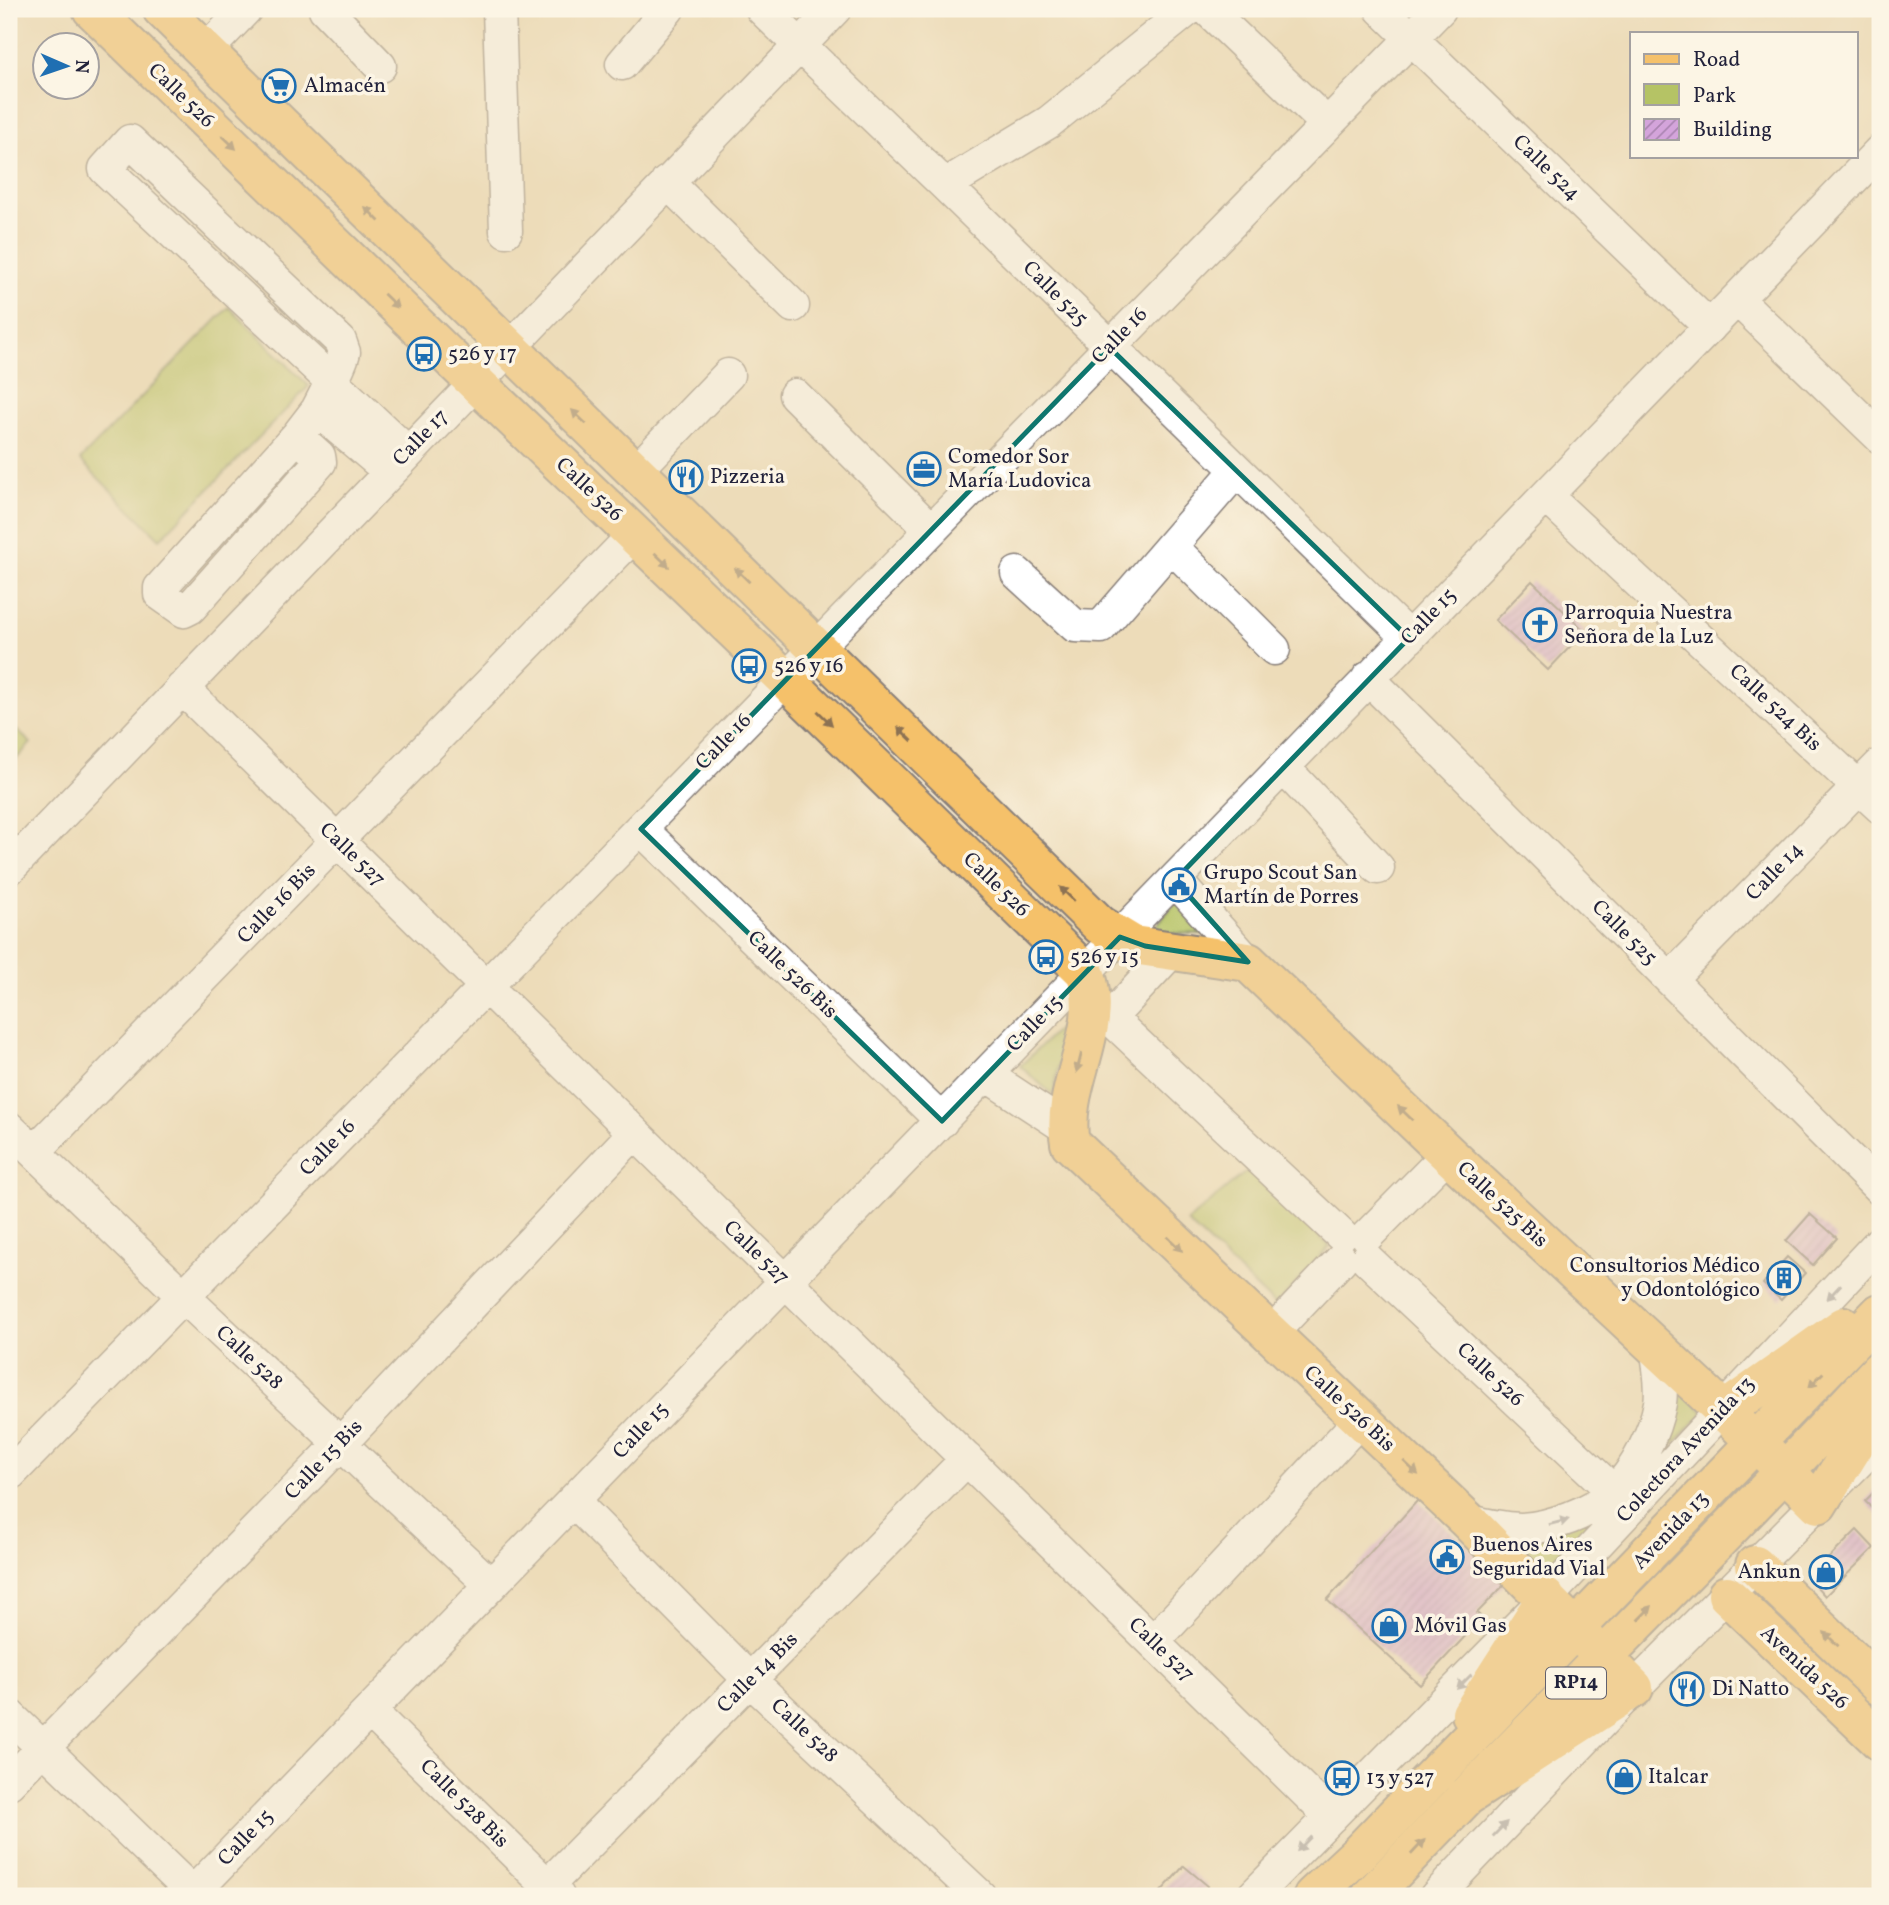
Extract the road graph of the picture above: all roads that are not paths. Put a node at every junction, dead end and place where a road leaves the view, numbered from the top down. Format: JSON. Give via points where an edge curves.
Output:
{"nodes":[{"id":1,"x":92,"y":9,"type":"edge"},
{"id":2,"x":162,"y":9,"type":"edge"},
{"id":3,"x":246,"y":9,"type":"edge"},
{"id":4,"x":325,"y":9,"type":"edge"},
{"id":5,"x":499,"y":9,"type":"edge"},
{"id":6,"x":668,"y":9,"type":"edge"},
{"id":7,"x":762,"y":9,"type":"edge"},
{"id":8,"x":835,"y":9,"type":"edge"},
{"id":9,"x":1189,"y":9,"type":"edge"},
{"id":10,"x":1207,"y":9,"type":"edge"},
{"id":11,"x":1381,"y":9,"type":"edge"},
{"id":12,"x":1440,"y":9,"type":"edge"},
{"id":13,"x":1411,"y":38,"type":"junction"},
{"id":14,"x":799,"y":46,"type":"junction"},
{"id":15,"x":206,"y":51,"type":"junction"},
{"id":16,"x":622,"y":64,"type":"dead end"},
{"id":17,"x":380,"y":66,"type":"dead end"},
{"id":18,"x":1327,"y":124,"type":"junction"},
{"id":19,"x":1880,"y":151,"type":"edge"},
{"id":20,"x":667,"y":182,"type":"junction"},
{"id":21,"x":945,"y":185,"type":"junction"},
{"id":22,"x":506,"y":231,"type":"dead end"},
{"id":23,"x":1737,"y":299,"type":"junction"},
{"id":24,"x":793,"y":306,"type":"dead end"},
{"id":25,"x":1710,"y":327,"type":"junction"},
{"id":26,"x":1109,"y":347,"type":"junction"},
{"id":27,"x":508,"y":348,"type":"junction"},
{"id":28,"x":728,"y":375,"type":"dead end"},
{"id":29,"x":331,"y":379,"type":"junction"},
{"id":30,"x":475,"y":382,"type":"junction"},
{"id":31,"x":795,"y":395,"type":"dead end"},
{"id":32,"x":317,"y":410,"type":"junction"},
{"id":33,"x":297,"y":436,"type":"junction"},
{"id":34,"x":1880,"y":437,"type":"edge"},
{"id":35,"x":398,"y":462,"type":"junction"},
{"id":36,"x":1236,"y":471,"type":"junction"},
{"id":37,"x":635,"y":472,"type":"junction"},
{"id":38,"x":1546,"y":496,"type":"junction"},
{"id":39,"x":931,"y":530,"type":"junction"},
{"id":40,"x":635,"y":534,"type":"junction"},
{"id":41,"x":1171,"y":546,"type":"junction"},
{"id":42,"x":1017,"y":573,"type":"dead end"},
{"id":43,"x":1409,"y":638,"type":"junction"},
{"id":44,"x":817,"y":648,"type":"junction"},
{"id":45,"x":1274,"y":649,"type":"dead end"},
{"id":46,"x":1368,"y":678,"type":"junction"},
{"id":47,"x":785,"y":679,"type":"junction"},
{"id":48,"x":182,"y":688,"type":"junction"},
{"id":49,"x":1283,"y":767,"type":"junction"},
{"id":50,"x":1873,"y":786,"type":"edge"},
{"id":51,"x":641,"y":829,"type":"junction"},
{"id":52,"x":338,"y":842,"type":"junction"},
{"id":53,"x":1377,"y":868,"type":"dead end"},
{"id":54,"x":9,"y":869,"type":"edge"},
{"id":55,"x":1175,"y":880,"type":"junction"},
{"id":56,"x":1120,"y":937,"type":"junction"},
{"id":57,"x":1172,"y":951,"type":"junction"},
{"id":58,"x":1248,"y":962,"type":"junction"},
{"id":59,"x":1085,"y":972,"type":"junction"},
{"id":60,"x":1670,"y":979,"type":"junction"},
{"id":61,"x":485,"y":987,"type":"junction"},
{"id":62,"x":1100,"y":1018,"type":"junction"},
{"id":63,"x":985,"y":1075,"type":"junction"},
{"id":64,"x":942,"y":1121,"type":"junction"},
{"id":65,"x":9,"y":1128,"type":"edge"},
{"id":66,"x":1068,"y":1129,"type":"junction"},
{"id":67,"x":634,"y":1133,"type":"junction"},
{"id":68,"x":34,"y":1152,"type":"junction"},
{"id":69,"x":1448,"y":1154,"type":"junction"},
{"id":70,"x":1880,"y":1189,"type":"edge"},
{"id":71,"x":1880,"y":1242,"type":"edge"},
{"id":72,"x":1354,"y":1247,"type":"junction"},
{"id":73,"x":786,"y":1282,"type":"junction"},
{"id":74,"x":183,"y":1296,"type":"junction"},
{"id":75,"x":1880,"y":1300,"type":"edge"},
{"id":76,"x":1880,"y":1313,"type":"edge"},
{"id":77,"x":1270,"y":1335,"type":"junction"},
{"id":78,"x":1657,"y":1349,"type":"junction"},
{"id":79,"x":1880,"y":1370,"type":"edge"},
{"id":80,"x":1880,"y":1404,"type":"edge"},
{"id":81,"x":1724,"y":1410,"type":"junction"},
{"id":82,"x":1360,"y":1420,"type":"junction"},
{"id":83,"x":1880,"y":1440,"type":"edge"},
{"id":84,"x":1756,"y":1443,"type":"junction"},
{"id":85,"x":340,"y":1444,"type":"junction"},
{"id":86,"x":967,"y":1460,"type":"junction"},
{"id":87,"x":1785,"y":1473,"type":"junction"},
{"id":88,"x":9,"y":1475,"type":"edge"},
{"id":89,"x":1614,"y":1492,"type":"junction"},
{"id":90,"x":573,"y":1501,"type":"junction"},
{"id":91,"x":1818,"y":1504,"type":"junction"},
{"id":92,"x":1468,"y":1521,"type":"junction"},
{"id":93,"x":1755,"y":1566,"type":"junction"},
{"id":94,"x":491,"y":1585,"type":"junction"},
{"id":95,"x":1727,"y":1595,"type":"junction"},
{"id":96,"x":1546,"y":1598,"type":"junction"},
{"id":97,"x":1153,"y":1642,"type":"junction"},
{"id":98,"x":1589,"y":1643,"type":"junction"},
{"id":99,"x":751,"y":1681,"type":"junction"},
{"id":100,"x":1880,"y":1686,"type":"edge"},
{"id":101,"x":1634,"y":1688,"type":"junction"},
{"id":102,"x":370,"y":1711,"type":"junction"},
{"id":103,"x":9,"y":1715,"type":"edge"},
{"id":104,"x":1880,"y":1741,"type":"edge"},
{"id":105,"x":42,"y":1748,"type":"junction"},
{"id":106,"x":9,"y":1783,"type":"edge"},
{"id":107,"x":1425,"y":1785,"type":"junction"},
{"id":108,"x":1464,"y":1798,"type":"junction"},
{"id":109,"x":1331,"y":1817,"type":"junction"},
{"id":110,"x":553,"y":1891,"type":"edge"},
{"id":111,"x":191,"y":1895,"type":"edge"},
{"id":112,"x":980,"y":1896,"type":"edge"},
{"id":113,"x":1253,"y":1896,"type":"edge"},
{"id":114,"x":1313,"y":1896,"type":"edge"},
{"id":115,"x":1371,"y":1896,"type":"edge"},
{"id":116,"x":1436,"y":1896,"type":"edge"}],
"edges":[{"from":1,"to":30,"type":"main road","name":"Calle 526","one_way":true},
{"from":2,"to":15,"type":"main road","name":"Calle 526"},
{"from":3,"to":15,"type":"street"},
{"from":4,"to":17,"type":"street"},
{"from":5,"to":22,"type":"street"},
{"from":6,"to":16,"type":"street"},
{"from":7,"to":14,"type":"street","name":"Calle 525"},
{"from":8,"to":14,"type":"street","name":"Calle 17"},
{"from":9,"to":21,"type":"street","via":[[1049,122]]},
{"from":10,"to":18,"type":"street"},
{"from":11,"to":13,"type":"street","name":"Calle 524"},
{"from":12,"to":13,"type":"street","name":"Calle 16"},
{"from":13,"to":18,"type":"street","name":"Calle 16"},
{"from":13,"to":25,"type":"street","name":"Calle 524"},
{"from":14,"to":20,"type":"street","name":"Calle 17"},
{"from":14,"to":21,"type":"street","name":"Calle 525"},
{"from":27,"to":15,"type":"main road","name":"Calle 526","one_way":true},
{"from":18,"to":26,"type":"street","name":"Calle 16"},
{"from":19,"to":23,"type":"street","name":"Calle 15"},
{"from":20,"to":24,"type":"street"},
{"from":20,"to":27,"type":"street","name":"Calle 17"},
{"from":21,"to":26,"type":"street","name":"Calle 525"},
{"from":23,"to":25,"type":"street","name":"Calle 15"},
{"from":23,"to":34,"type":"street"},
{"from":25,"to":38,"type":"street","name":"Calle 15"},
{"from":26,"to":36,"type":"street","name":"Calle 525"},
{"from":26,"to":39,"type":"street","name":"Calle 16"},
{"from":27,"to":30,"type":"street","name":"Calle 17"},
{"from":37,"to":27,"type":"main road","name":"Calle 526","one_way":true},
{"from":28,"to":37,"type":"street"},
{"from":29,"to":29,"type":"street","via":[[104,169],[130,141],[340,341],[344,351]]},
{"from":29,"to":32,"type":"street"},
{"from":29,"to":35,"type":"street"},
{"from":30,"to":35,"type":"street","name":"Calle 17"},
{"from":30,"to":40,"type":"main road","name":"Calle 526"},
{"from":31,"to":39,"type":"street"},
{"from":32,"to":33,"type":"street"},
{"from":32,"to":35,"type":"street"},
{"from":33,"to":33,"type":"street","via":[[160,588],[159,594],[184,611],[190,608],[320,461]]},
{"from":35,"to":48,"type":"street","name":"Calle 17"},
{"from":36,"to":41,"type":"street"},
{"from":36,"to":43,"type":"street","name":"Calle 525"},
{"from":44,"to":37,"type":"main road","name":"Calle 526","one_way":true},
{"from":38,"to":43,"type":"street","name":"Calle 15"},
{"from":38,"to":50,"type":"street","name":"Calle 524 Bis"},
{"from":39,"to":44,"type":"street","name":"Calle 16"},
{"from":40,"to":47,"type":"main road","name":"Calle 526","one_way":true},
{"from":40,"to":52,"type":"street","name":"Calle 16 Bis"},
{"from":41,"to":42,"type":"street","via":[[1101,627],[1075,626]]},
{"from":41,"to":45,"type":"street"},
{"from":43,"to":46,"type":"street","name":"Calle 15"},
{"from":44,"to":47,"type":"street","name":"Calle 16"},
{"from":56,"to":44,"type":"main road","name":"Calle 526","one_way":true,"via":[[1100,925]]},
{"from":46,"to":49,"type":"street","name":"Calle 15"},
{"from":46,"to":60,"type":"street","name":"Calle 525"},
{"from":47,"to":51,"type":"street","name":"Calle 16"},
{"from":47,"to":59,"type":"main road","name":"Calle 526","one_way":true},
{"from":48,"to":52,"type":"street","name":"Calle 527"},
{"from":48,"to":54,"type":"street","name":"Calle 17"},
{"from":49,"to":53,"type":"street"},
{"from":49,"to":55,"type":"street","name":"Calle 15"},
{"from":50,"to":60,"type":"street","name":"Calle 14"},
{"from":51,"to":61,"type":"street","name":"Calle 16"},
{"from":51,"to":64,"type":"street","name":"Calle 526 Bis"},
{"from":52,"to":61,"type":"street","name":"Calle 527"},
{"from":52,"to":68,"type":"street","name":"Calle 16 Bis"},
{"from":55,"to":56,"type":"street","name":"Calle 15"},
{"from":55,"to":58,"type":"street","name":"Calle 525 Bis"},
{"from":56,"to":57,"type":"main road","via":[[1133,945]]},
{"from":56,"to":59,"type":"street","name":"Calle 15"},
{"from":57,"to":58,"type":"main road"},
{"from":57,"to":62,"type":"street"},
{"from":69,"to":58,"type":"main road","name":"Calle 525 Bis","one_way":true},
{"from":59,"to":62,"type":"main road"},
{"from":59,"to":63,"type":"street","name":"Calle 15"},
{"from":60,"to":70,"type":"street","name":"Calle 525"},
{"from":61,"to":67,"type":"street","name":"Calle 527"},
{"from":61,"to":74,"type":"street","name":"Calle 16"},
{"from":62,"to":66,"type":"main road","one_way":true,"via":[[1070,1100]]},
{"from":62,"to":72,"type":"street","name":"Calle 526"},
{"from":63,"to":64,"type":"street","name":"Calle 15"},
{"from":63,"to":66,"type":"street","name":"Calle 526 Bis"},
{"from":64,"to":73,"type":"street","name":"Calle 15"},
{"from":65,"to":68,"type":"street","name":"Calle 528"},
{"from":66,"to":77,"type":"main road","name":"Calle 526 Bis","one_way":true,"via":[[1077,1151]]},
{"from":67,"to":73,"type":"street","name":"Calle 527"},
{"from":67,"to":85,"type":"street","name":"Calle 15 Bis"},
{"from":68,"to":74,"type":"street","name":"Calle 528"},
{"from":69,"to":72,"type":"street"},
{"from":69,"to":78,"type":"main road","name":"Calle 525 Bis"},
{"from":71,"to":81,"type":"street","name":"Colectora Avenida 13","one_way":true},
{"from":72,"to":77,"type":"street"},
{"from":72,"to":89,"type":"street","name":"Calle 526"},
{"from":73,"to":86,"type":"street","name":"Calle 527"},
{"from":73,"to":90,"type":"street","name":"Calle 15"},
{"from":74,"to":85,"type":"street","name":"Calle 528"},
{"from":74,"to":88,"type":"street","name":"Calle 16"},
{"from":75,"to":81,"type":"main road"},
{"from":76,"to":84,"type":"main road","name":"Avenida 13","number":"RP14","one_way":true},
{"from":77,"to":82,"type":"main road","name":"Calle 526 Bis"},
{"from":78,"to":81,"type":"main road","name":"Calle 525 Bis"},
{"from":78,"to":89,"type":"street","via":[[1660,1401],[1653,1430],[1645,1451]]},
{"from":79,"to":87,"type":"main road","name":"Avenida 13","number":"RP14"},
{"from":80,"to":91,"type":"main road"},
{"from":81,"to":84,"type":"main road","name":"Calle 525 Bis"},
{"from":81,"to":96,"type":"street","name":"Colectora Avenida 13"},
{"from":82,"to":92,"type":"main road","name":"Calle 526 Bis","one_way":true},
{"from":82,"to":97,"type":"street"},
{"from":83,"to":91,"type":"street"},
{"from":84,"to":87,"type":"main road","name":"Calle 525 Bis"},
{"from":84,"to":98,"type":"main road","name":"Avenida 13","number":"RP14"},
{"from":85,"to":94,"type":"street","name":"Calle 528"},
{"from":85,"to":105,"type":"street","name":"Calle 15 Bis"},
{"from":86,"to":97,"type":"street","name":"Calle 527"},
{"from":86,"to":99,"type":"street","name":"Calle 14 Bis"},
{"from":87,"to":91,"type":"main road","name":"Calle 525 Bis"},
{"from":98,"to":87,"type":"main road","name":"Avenida 13","number":"RP14","one_way":true},
{"from":92,"to":89,"type":"street","one_way":true,"via":[[1519,1529],[1538,1527],[1570,1519]]},
{"from":90,"to":94,"type":"street","name":"Calle 15"},
{"from":90,"to":99,"type":"street","name":"Calle 528"},
{"from":91,"to":93,"type":"street"},
{"from":92,"to":96,"type":"main road","name":"Calle 526 Bis"},
{"from":93,"to":95,"type":"street"},
{"from":100,"to":93,"type":"main road","name":"Avenida 526","one_way":true},
{"from":94,"to":102,"type":"street","name":"Calle 15"},
{"from":95,"to":101,"type":"street"},
{"from":95,"to":104,"type":"main road","name":"Avenida 526"},
{"from":96,"to":98,"type":"main road","name":"Calle 526 Bis"},
{"from":96,"to":107,"type":"main road"},
{"from":96,"to":109,"type":"street","name":"Colectora Avenida 13","one_way":true},
{"from":97,"to":109,"type":"street","name":"Calle 527"},
{"from":98,"to":101,"type":"main road","name":"Calle 526 Bis"},
{"from":98,"to":107,"type":"main road","name":"Avenida 13","number":"RP14"},
{"from":98,"to":108,"type":"main road","name":"Avenida 13","number":"RP14"},
{"from":99,"to":110,"type":"street","name":"Calle 14 Bis"},
{"from":99,"to":112,"type":"street","name":"Calle 528"},
{"from":101,"to":108,"type":"main road"},
{"from":116,"to":101,"type":"street","one_way":true},
{"from":102,"to":110,"type":"street","name":"Calle 528 Bis"},
{"from":102,"to":111,"type":"street","name":"Calle 15"},
{"from":103,"to":105,"type":"street"},
{"from":105,"to":106,"type":"street","name":"Calle 15 Bis"},
{"from":105,"to":111,"type":"street"},
{"from":107,"to":114,"type":"main road","name":"Avenida 13","number":"RP14"},
{"from":115,"to":108,"type":"main road","name":"Avenida 13","number":"RP14","one_way":true},
{"from":109,"to":113,"type":"street","name":"Colectora Avenida 13","one_way":true}]}
